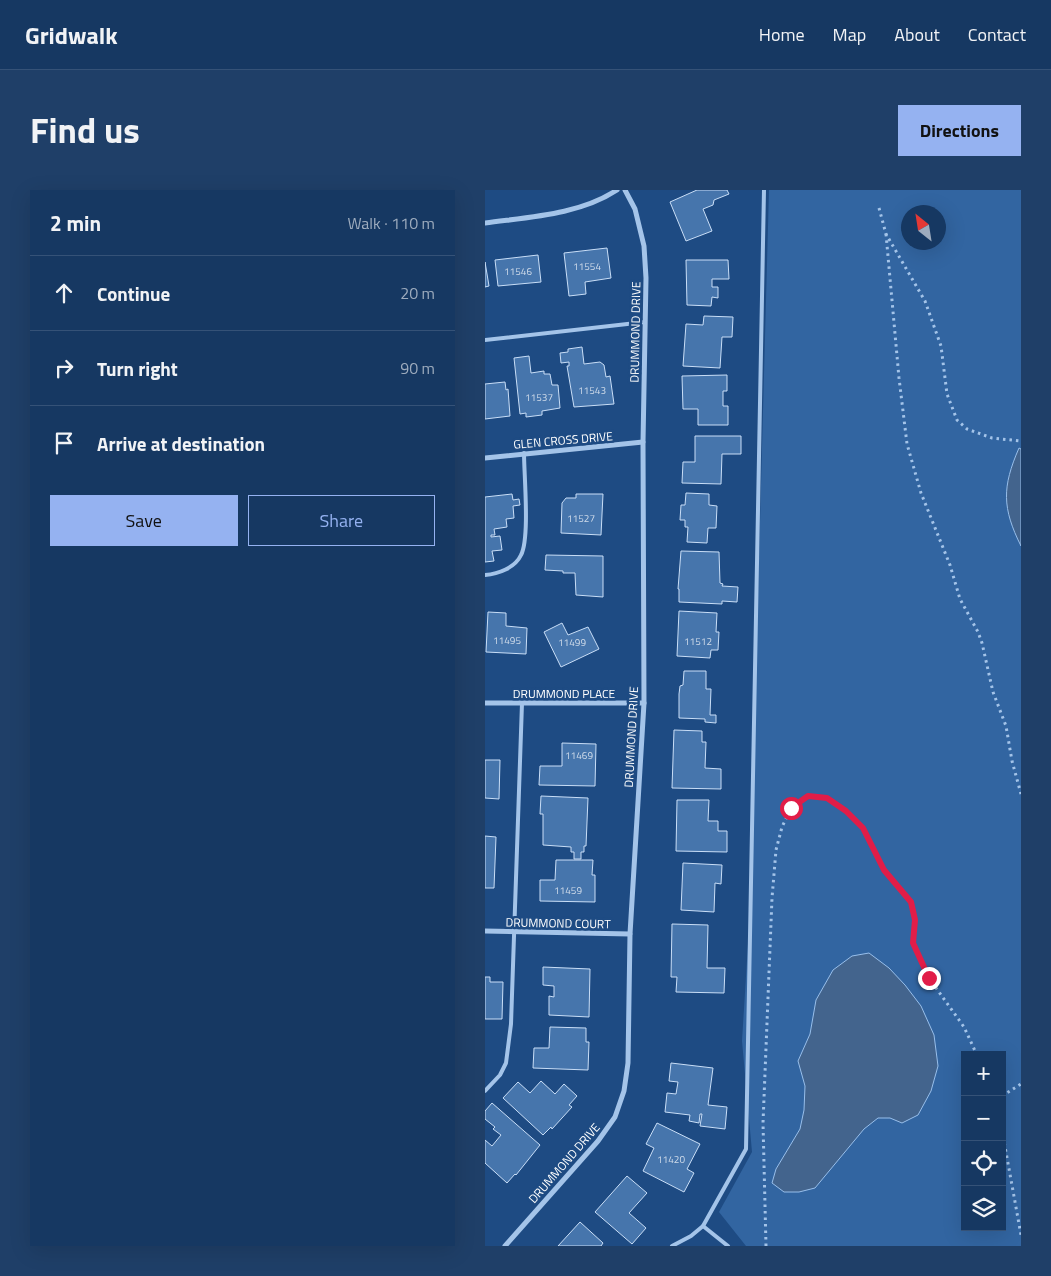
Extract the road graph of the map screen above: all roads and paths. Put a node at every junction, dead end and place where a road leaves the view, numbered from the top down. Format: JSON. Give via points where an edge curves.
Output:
{"nodes":[{"id":1,"x":617,"y":190,"type":"edge"},
{"id":2,"x":625,"y":190,"type":"edge"},
{"id":3,"x":764,"y":190,"type":"edge"},
{"id":4,"x":879,"y":208,"type":"dead end"},
{"id":5,"x":485,"y":223,"type":"edge"},
{"id":6,"x":887,"y":234,"type":"junction"},
{"id":7,"x":645,"y":322,"type":"junction"},
{"id":8,"x":485,"y":340,"type":"edge"},
{"id":9,"x":1021,"y":441,"type":"edge"},
{"id":10,"x":643,"y":442,"type":"junction"},
{"id":11,"x":524,"y":453,"type":"junction"},
{"id":12,"x":485,"y":458,"type":"edge"},
{"id":13,"x":485,"y":575,"type":"edge"},
{"id":14,"x":485,"y":703,"type":"edge"},
{"id":15,"x":522,"y":703,"type":"junction"},
{"id":16,"x":644,"y":703,"type":"junction"},
{"id":17,"x":1021,"y":794,"type":"edge"},
{"id":18,"x":485,"y":932,"type":"edge"},
{"id":19,"x":515,"y":932,"type":"junction"},
{"id":20,"x":630,"y":934,"type":"junction"},
{"id":21,"x":975,"y":1051,"type":"edge"},
{"id":22,"x":1021,"y":1084,"type":"edge"},
{"id":23,"x":485,"y":1091,"type":"edge"},
{"id":24,"x":1006,"y":1093,"type":"edge"},
{"id":25,"x":1004,"y":1141,"type":"edge"},
{"id":26,"x":703,"y":1226,"type":"junction"},
{"id":27,"x":1021,"y":1235,"type":"edge"},
{"id":28,"x":505,"y":1246,"type":"edge"},
{"id":29,"x":672,"y":1246,"type":"edge"},
{"id":30,"x":728,"y":1246,"type":"edge"},
{"id":31,"x":766,"y":1246,"type":"edge"}],
"edges":[{"from":1,"to":5,"type":"street","via":[[570,210]]},
{"from":2,"to":7,"type":"street","name":"DRUMMOND DRIVE","via":[[635,209],[644,246]]},
{"from":3,"to":26,"type":"lane","via":[[747,1139],[742,1159]]},
{"from":4,"to":6,"type":"path"},
{"from":6,"to":9,"type":"path","via":[[925,301],[941,346],[947,394],[957,420],[967,429],[992,438]]},
{"from":6,"to":17,"type":"path","via":[[907,444],[921,493],[950,564],[960,599],[982,643]]},
{"from":7,"to":8,"type":"lane"},
{"from":7,"to":10,"type":"street","name":"DRUMMOND DRIVE"},
{"from":10,"to":11,"type":"street","name":"GLEN CROSS DRIVE"},
{"from":10,"to":16,"type":"street","name":"DRUMMOND DRIVE"},
{"from":11,"to":12,"type":"street","name":"GLEN CROSS DRIVE"},
{"from":11,"to":13,"type":"lane","via":[[525,539],[521,556],[511,567]]},
{"from":14,"to":15,"type":"street","name":"DRUMMOND PLACE"},
{"from":15,"to":16,"type":"street","name":"DRUMMOND PLACE"},
{"from":15,"to":19,"type":"lane"},
{"from":16,"to":20,"type":"street","name":"DRUMMOND DRIVE"},
{"from":18,"to":19,"type":"street","name":"DRUMMOND COURT"},
{"from":19,"to":20,"type":"street","name":"DRUMMOND COURT"},
{"from":19,"to":23,"type":"lane","via":[[506,1063]]},
{"from":20,"to":28,"type":"street","name":"DRUMMOND DRIVE","via":[[628,1063],[624,1091],[615,1117],[598,1141]]},
{"from":21,"to":31,"type":"path","via":[[964,1027],[929,978],[913,943],[915,920],[911,902],[884,870],[863,828],[827,798],[808,796],[791,808],[776,850],[763,1123]]},
{"from":22,"to":24,"type":"path"},
{"from":25,"to":27,"type":"path"},
{"from":26,"to":29,"type":"lane"},
{"from":26,"to":30,"type":"lane"}]}
